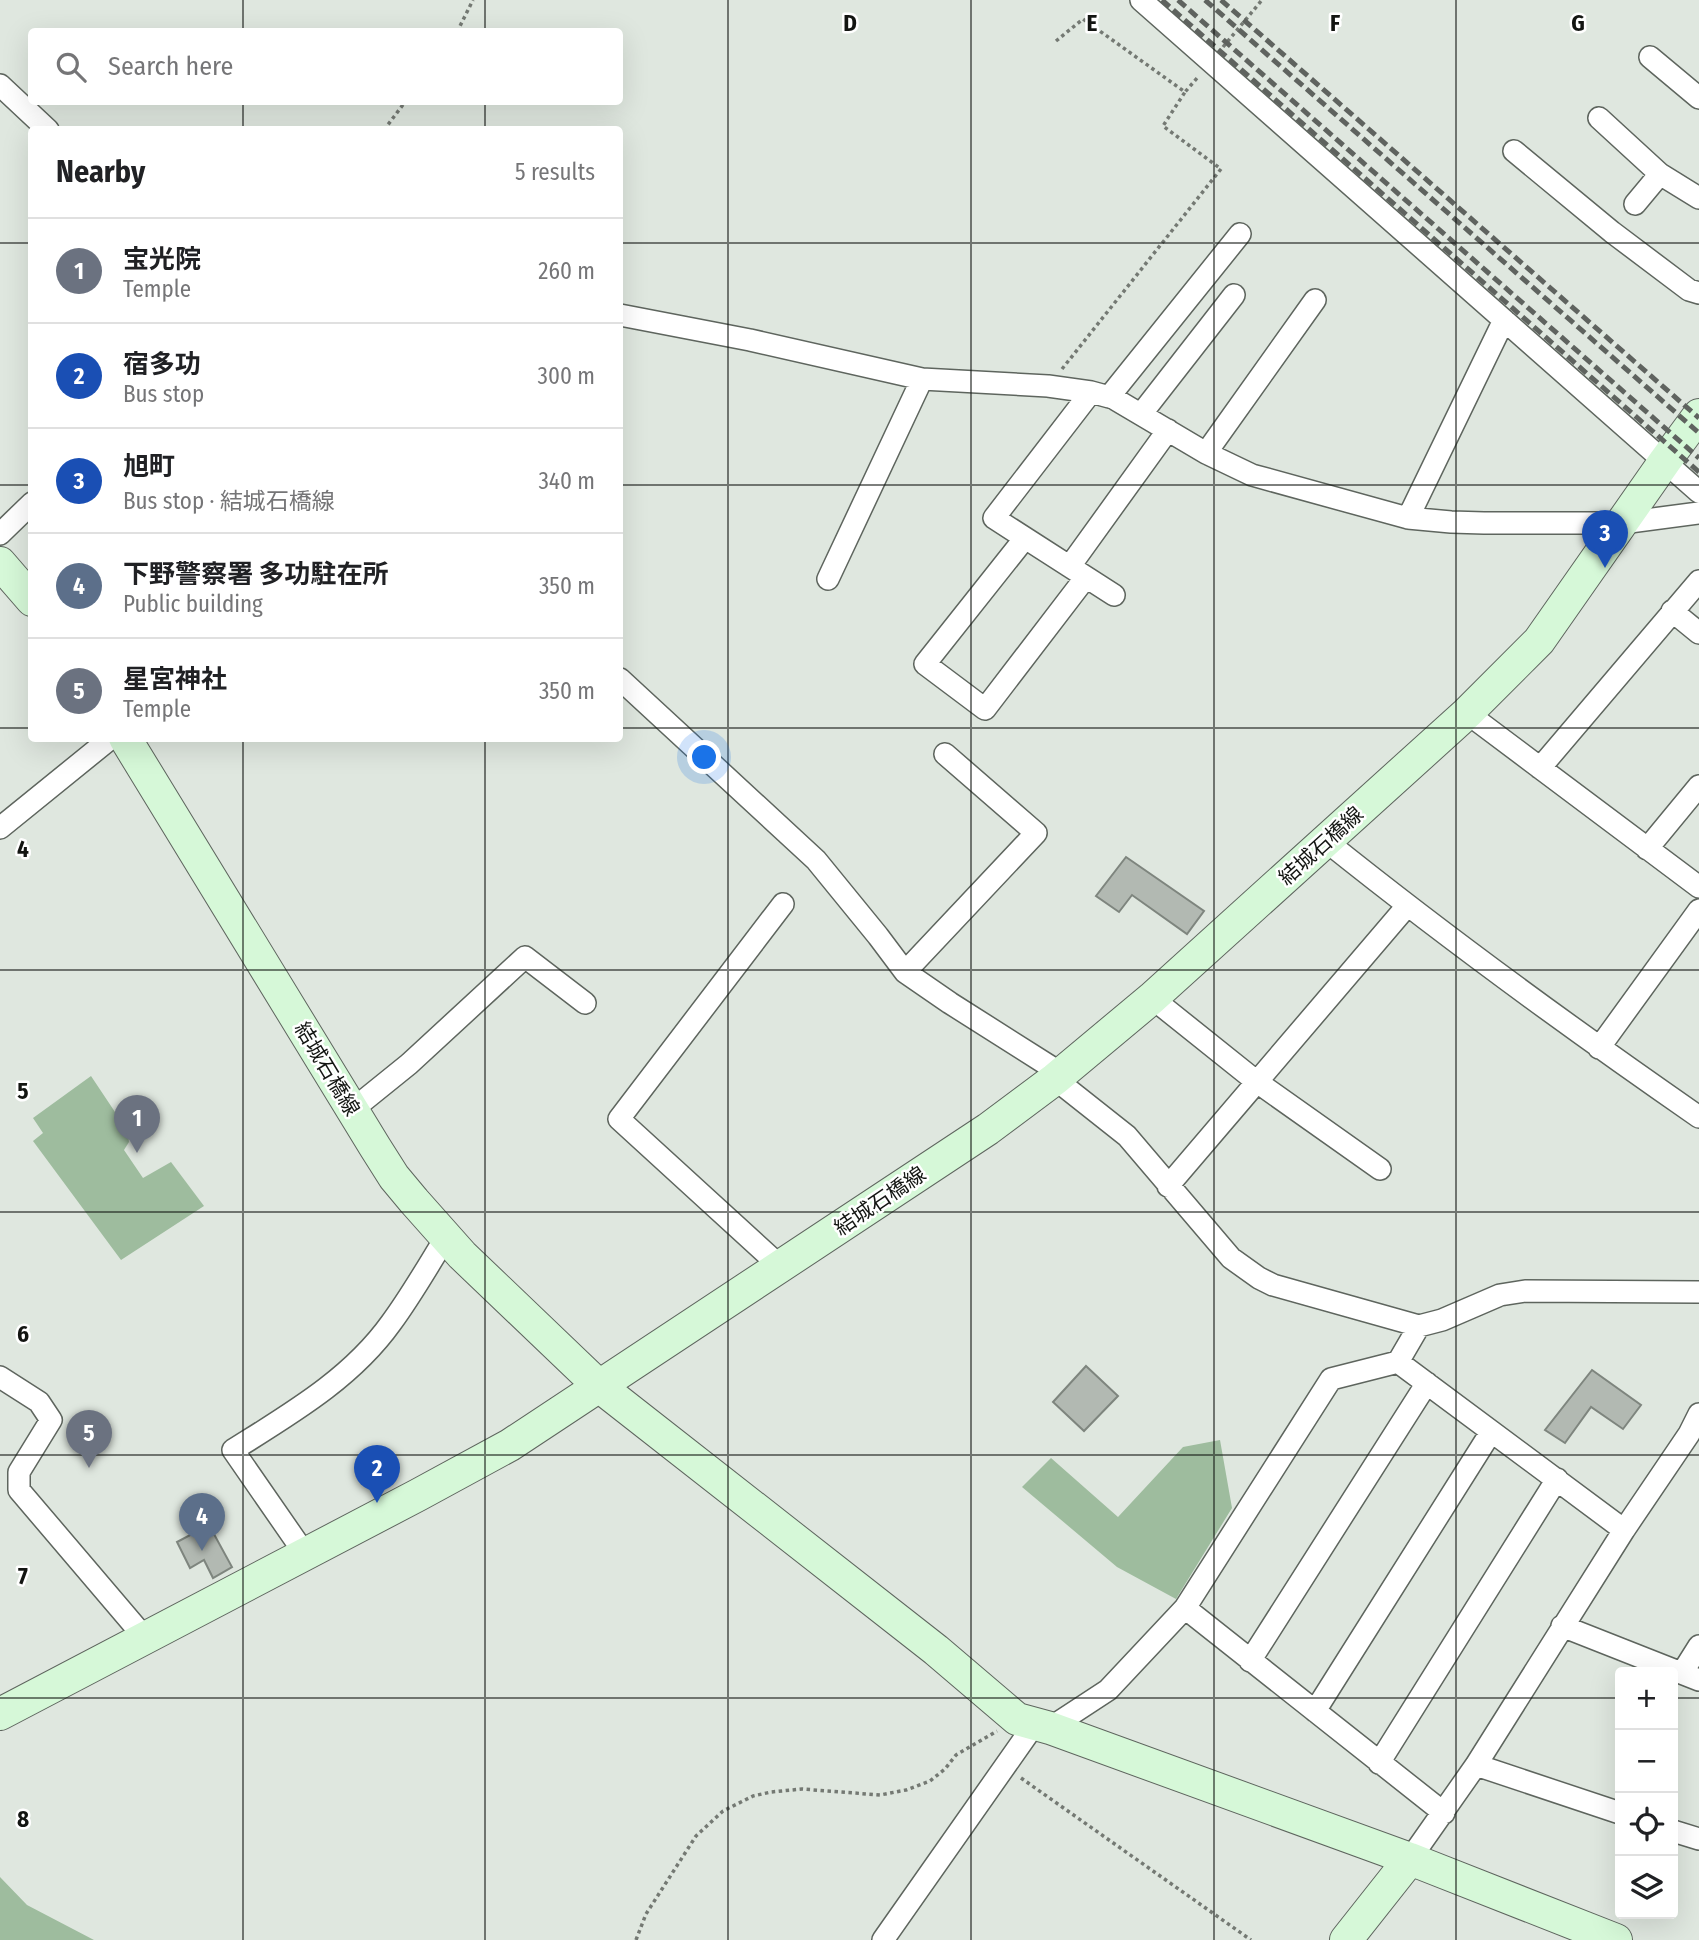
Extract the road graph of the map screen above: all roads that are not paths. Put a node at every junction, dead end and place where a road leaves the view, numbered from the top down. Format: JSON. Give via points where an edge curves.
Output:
{"nodes":[{"id":1,"x":1141,"y":0,"type":"edge"},
{"id":2,"x":1650,"y":57,"type":"dead end"},
{"id":3,"x":0,"y":85,"type":"edge"},
{"id":4,"x":1699,"y":98,"type":"edge"},
{"id":5,"x":1599,"y":118,"type":"dead end"},
{"id":6,"x":44,"y":126,"type":"edge"},
{"id":7,"x":1514,"y":151,"type":"dead end"},
{"id":8,"x":1660,"y":174,"type":"junction"},
{"id":9,"x":1699,"y":198,"type":"edge"},
{"id":10,"x":1635,"y":204,"type":"dead end"},
{"id":11,"x":1240,"y":234,"type":"dead end"},
{"id":12,"x":1699,"y":293,"type":"edge"},
{"id":13,"x":1234,"y":295,"type":"dead end"},
{"id":14,"x":1315,"y":300,"type":"dead end"},
{"id":15,"x":623,"y":316,"type":"edge"},
{"id":16,"x":1504,"y":320,"type":"junction"},
{"id":17,"x":922,"y":379,"type":"junction"},
{"id":18,"x":1100,"y":394,"type":"junction"},
{"id":19,"x":1142,"y":414,"type":"junction"},
{"id":20,"x":1699,"y":415,"type":"edge"},
{"id":21,"x":1168,"y":430,"type":"junction"},
{"id":22,"x":1206,"y":453,"type":"junction"},
{"id":23,"x":1665,"y":461,"type":"junction"},
{"id":24,"x":1699,"y":492,"type":"edge"},
{"id":25,"x":28,"y":507,"type":"edge"},
{"id":26,"x":1699,"y":513,"type":"edge"},
{"id":27,"x":1408,"y":518,"type":"junction"},
{"id":28,"x":1622,"y":523,"type":"junction"},
{"id":29,"x":0,"y":534,"type":"edge"},
{"id":30,"x":1025,"y":538,"type":"junction"},
{"id":31,"x":0,"y":563,"type":"edge"},
{"id":32,"x":1078,"y":572,"type":"junction"},
{"id":33,"x":828,"y":579,"type":"dead end"},
{"id":34,"x":1699,"y":581,"type":"edge"},
{"id":35,"x":28,"y":595,"type":"edge"},
{"id":36,"x":1114,"y":595,"type":"dead end"},
{"id":37,"x":1672,"y":611,"type":"junction"},
{"id":38,"x":1699,"y":633,"type":"edge"},
{"id":39,"x":623,"y":682,"type":"edge"},
{"id":40,"x":1467,"y":713,"type":"junction"},
{"id":41,"x":106,"y":742,"type":"edge"},
{"id":42,"x":127,"y":742,"type":"edge"},
{"id":43,"x":945,"y":754,"type":"dead end"},
{"id":44,"x":1540,"y":768,"type":"junction"},
{"id":45,"x":1699,"y":786,"type":"edge"},
{"id":46,"x":0,"y":828,"type":"edge"},
{"id":47,"x":1326,"y":841,"type":"junction"},
{"id":48,"x":1647,"y":849,"type":"junction"},
{"id":49,"x":1699,"y":887,"type":"edge"},
{"id":50,"x":783,"y":904,"type":"dead end"},
{"id":51,"x":1407,"y":906,"type":"junction"},
{"id":52,"x":1699,"y":911,"type":"edge"},
{"id":53,"x":905,"y":972,"type":"junction"},
{"id":54,"x":1152,"y":998,"type":"junction"},
{"id":55,"x":585,"y":1003,"type":"dead end"},
{"id":56,"x":1599,"y":1048,"type":"junction"},
{"id":57,"x":1059,"y":1076,"type":"junction"},
{"id":58,"x":1257,"y":1082,"type":"junction"},
{"id":59,"x":352,"y":1110,"type":"junction"},
{"id":60,"x":1699,"y":1117,"type":"edge"},
{"id":61,"x":1380,"y":1169,"type":"dead end"},
{"id":62,"x":1168,"y":1186,"type":"junction"},
{"id":63,"x":446,"y":1237,"type":"junction"},
{"id":64,"x":781,"y":1267,"type":"junction"},
{"id":65,"x":1699,"y":1292,"type":"edge"},
{"id":66,"x":1419,"y":1326,"type":"junction"},
{"id":67,"x":1398,"y":1362,"type":"junction"},
{"id":68,"x":0,"y":1377,"type":"edge"},
{"id":69,"x":1427,"y":1383,"type":"junction"},
{"id":70,"x":599,"y":1386,"type":"junction"},
{"id":71,"x":1699,"y":1415,"type":"edge"},
{"id":72,"x":1491,"y":1432,"type":"junction"},
{"id":73,"x":1557,"y":1479,"type":"junction"},
{"id":74,"x":1624,"y":1530,"type":"junction"},
{"id":75,"x":305,"y":1554,"type":"junction"},
{"id":76,"x":1185,"y":1608,"type":"junction"},
{"id":77,"x":1562,"y":1626,"type":"junction"},
{"id":78,"x":145,"y":1638,"type":"junction"},
{"id":79,"x":1699,"y":1646,"type":"edge"},
{"id":80,"x":1250,"y":1661,"type":"junction"},
{"id":81,"x":1690,"y":1677,"type":"edge"},
{"id":82,"x":1315,"y":1711,"type":"junction"},
{"id":83,"x":0,"y":1714,"type":"edge"},
{"id":84,"x":1034,"y":1724,"type":"junction"},
{"id":85,"x":1378,"y":1763,"type":"junction"},
{"id":86,"x":1476,"y":1765,"type":"junction"},
{"id":87,"x":1615,"y":1811,"type":"edge"},
{"id":88,"x":1444,"y":1813,"type":"junction"},
{"id":89,"x":1678,"y":1833,"type":"edge"},
{"id":90,"x":1699,"y":1839,"type":"edge"},
{"id":91,"x":1410,"y":1859,"type":"junction"},
{"id":92,"x":883,"y":1940,"type":"edge"},
{"id":93,"x":1346,"y":1940,"type":"edge"},
{"id":94,"x":1616,"y":1940,"type":"edge"}],
"edges":[{"from":1,"to":16,"type":"street"},
{"from":2,"to":4,"type":"street"},
{"from":3,"to":6,"type":"street"},
{"from":5,"to":8,"type":"street"},
{"from":7,"to":12,"type":"street","via":[[1612,232]]},
{"from":8,"to":9,"type":"street"},
{"from":8,"to":10,"type":"street"},
{"from":11,"to":18,"type":"street"},
{"from":13,"to":19,"type":"street"},
{"from":14,"to":22,"type":"street"},
{"from":15,"to":17,"type":"street"},
{"from":16,"to":23,"type":"street"},
{"from":16,"to":27,"type":"street"},
{"from":17,"to":18,"type":"street","via":[[1048,386]]},
{"from":17,"to":33,"type":"street"},
{"from":18,"to":19,"type":"street"},
{"from":18,"to":30,"type":"street","via":[[994,518]]},
{"from":19,"to":21,"type":"street"},
{"from":20,"to":23,"type":"main road","name":"結城石橋線"},
{"from":21,"to":22,"type":"street"},
{"from":21,"to":32,"type":"street"},
{"from":22,"to":27,"type":"street","via":[[1252,475]]},
{"from":23,"to":24,"type":"street"},
{"from":23,"to":28,"type":"main road","name":"結城石橋線"},
{"from":25,"to":29,"type":"street"},
{"from":26,"to":28,"type":"street"},
{"from":27,"to":28,"type":"street","via":[[1451,523]]},
{"from":28,"to":40,"type":"main road","name":"結城石橋線","via":[[1539,641]]},
{"from":30,"to":32,"type":"street"},
{"from":30,"to":32,"type":"street","via":[[925,664],[985,709]]},
{"from":31,"to":35,"type":"main road"},
{"from":32,"to":36,"type":"street"},
{"from":34,"to":37,"type":"street"},
{"from":37,"to":38,"type":"street"},
{"from":37,"to":44,"type":"street"},
{"from":39,"to":53,"type":"street","via":[[816,860]]},
{"from":40,"to":44,"type":"street"},
{"from":40,"to":47,"type":"main road","name":"結城石橋線"},
{"from":41,"to":46,"type":"street"},
{"from":42,"to":59,"type":"main road","name":"結城石橋線"},
{"from":43,"to":53,"type":"street","via":[[1036,833]]},
{"from":44,"to":48,"type":"street"},
{"from":45,"to":48,"type":"street"},
{"from":47,"to":51,"type":"street"},
{"from":47,"to":54,"type":"main road","name":"結城石橋線"},
{"from":48,"to":49,"type":"street"},
{"from":50,"to":64,"type":"street","via":[[619,1119]]},
{"from":51,"to":56,"type":"street"},
{"from":51,"to":58,"type":"street"},
{"from":52,"to":56,"type":"street"},
{"from":53,"to":57,"type":"street"},
{"from":54,"to":57,"type":"main road","name":"結城石橋線"},
{"from":54,"to":58,"type":"street"},
{"from":55,"to":59,"type":"street","via":[[525,957],[410,1064]]},
{"from":56,"to":60,"type":"street"},
{"from":57,"to":62,"type":"street","via":[[1127,1136]]},
{"from":57,"to":64,"type":"main road","name":"結城石橋線"},
{"from":58,"to":61,"type":"street"},
{"from":58,"to":62,"type":"street"},
{"from":59,"to":63,"type":"main road","name":"結城石橋線","via":[[394,1177]]},
{"from":62,"to":66,"type":"street","via":[[1231,1258],[1259,1278]]},
{"from":63,"to":70,"type":"main road","name":"結城石橋線"},
{"from":63,"to":75,"type":"street","via":[[391,1324],[361,1358],[312,1400],[233,1450]]},
{"from":64,"to":70,"type":"main road","name":"結城石橋線"},
{"from":65,"to":66,"type":"street","via":[[1525,1291],[1500,1295]]},
{"from":66,"to":67,"type":"street"},
{"from":67,"to":69,"type":"street"},
{"from":67,"to":76,"type":"street","via":[[1331,1379]]},
{"from":68,"to":78,"type":"street","via":[[39,1402],[51,1420],[19,1472],[19,1490]]},
{"from":69,"to":72,"type":"street"},
{"from":69,"to":80,"type":"street"},
{"from":70,"to":75,"type":"main road","via":[[510,1445]]},
{"from":70,"to":84,"type":"main road"},
{"from":71,"to":74,"type":"street"},
{"from":72,"to":73,"type":"street"},
{"from":72,"to":82,"type":"street"},
{"from":73,"to":74,"type":"street"},
{"from":73,"to":85,"type":"street"},
{"from":74,"to":77,"type":"street"},
{"from":75,"to":78,"type":"main road"},
{"from":76,"to":80,"type":"street"},
{"from":76,"to":84,"type":"street","via":[[1108,1690]]},
{"from":77,"to":81,"type":"street"},
{"from":77,"to":86,"type":"street"},
{"from":78,"to":83,"type":"main road"},
{"from":79,"to":81,"type":"street"},
{"from":80,"to":82,"type":"street"},
{"from":82,"to":85,"type":"street"},
{"from":84,"to":91,"type":"main road"},
{"from":84,"to":92,"type":"street"},
{"from":85,"to":88,"type":"street"},
{"from":86,"to":87,"type":"street"},
{"from":86,"to":88,"type":"street"},
{"from":88,"to":91,"type":"street"},
{"from":89,"to":90,"type":"street"},
{"from":91,"to":93,"type":"main road"},
{"from":91,"to":94,"type":"main road"}]}
